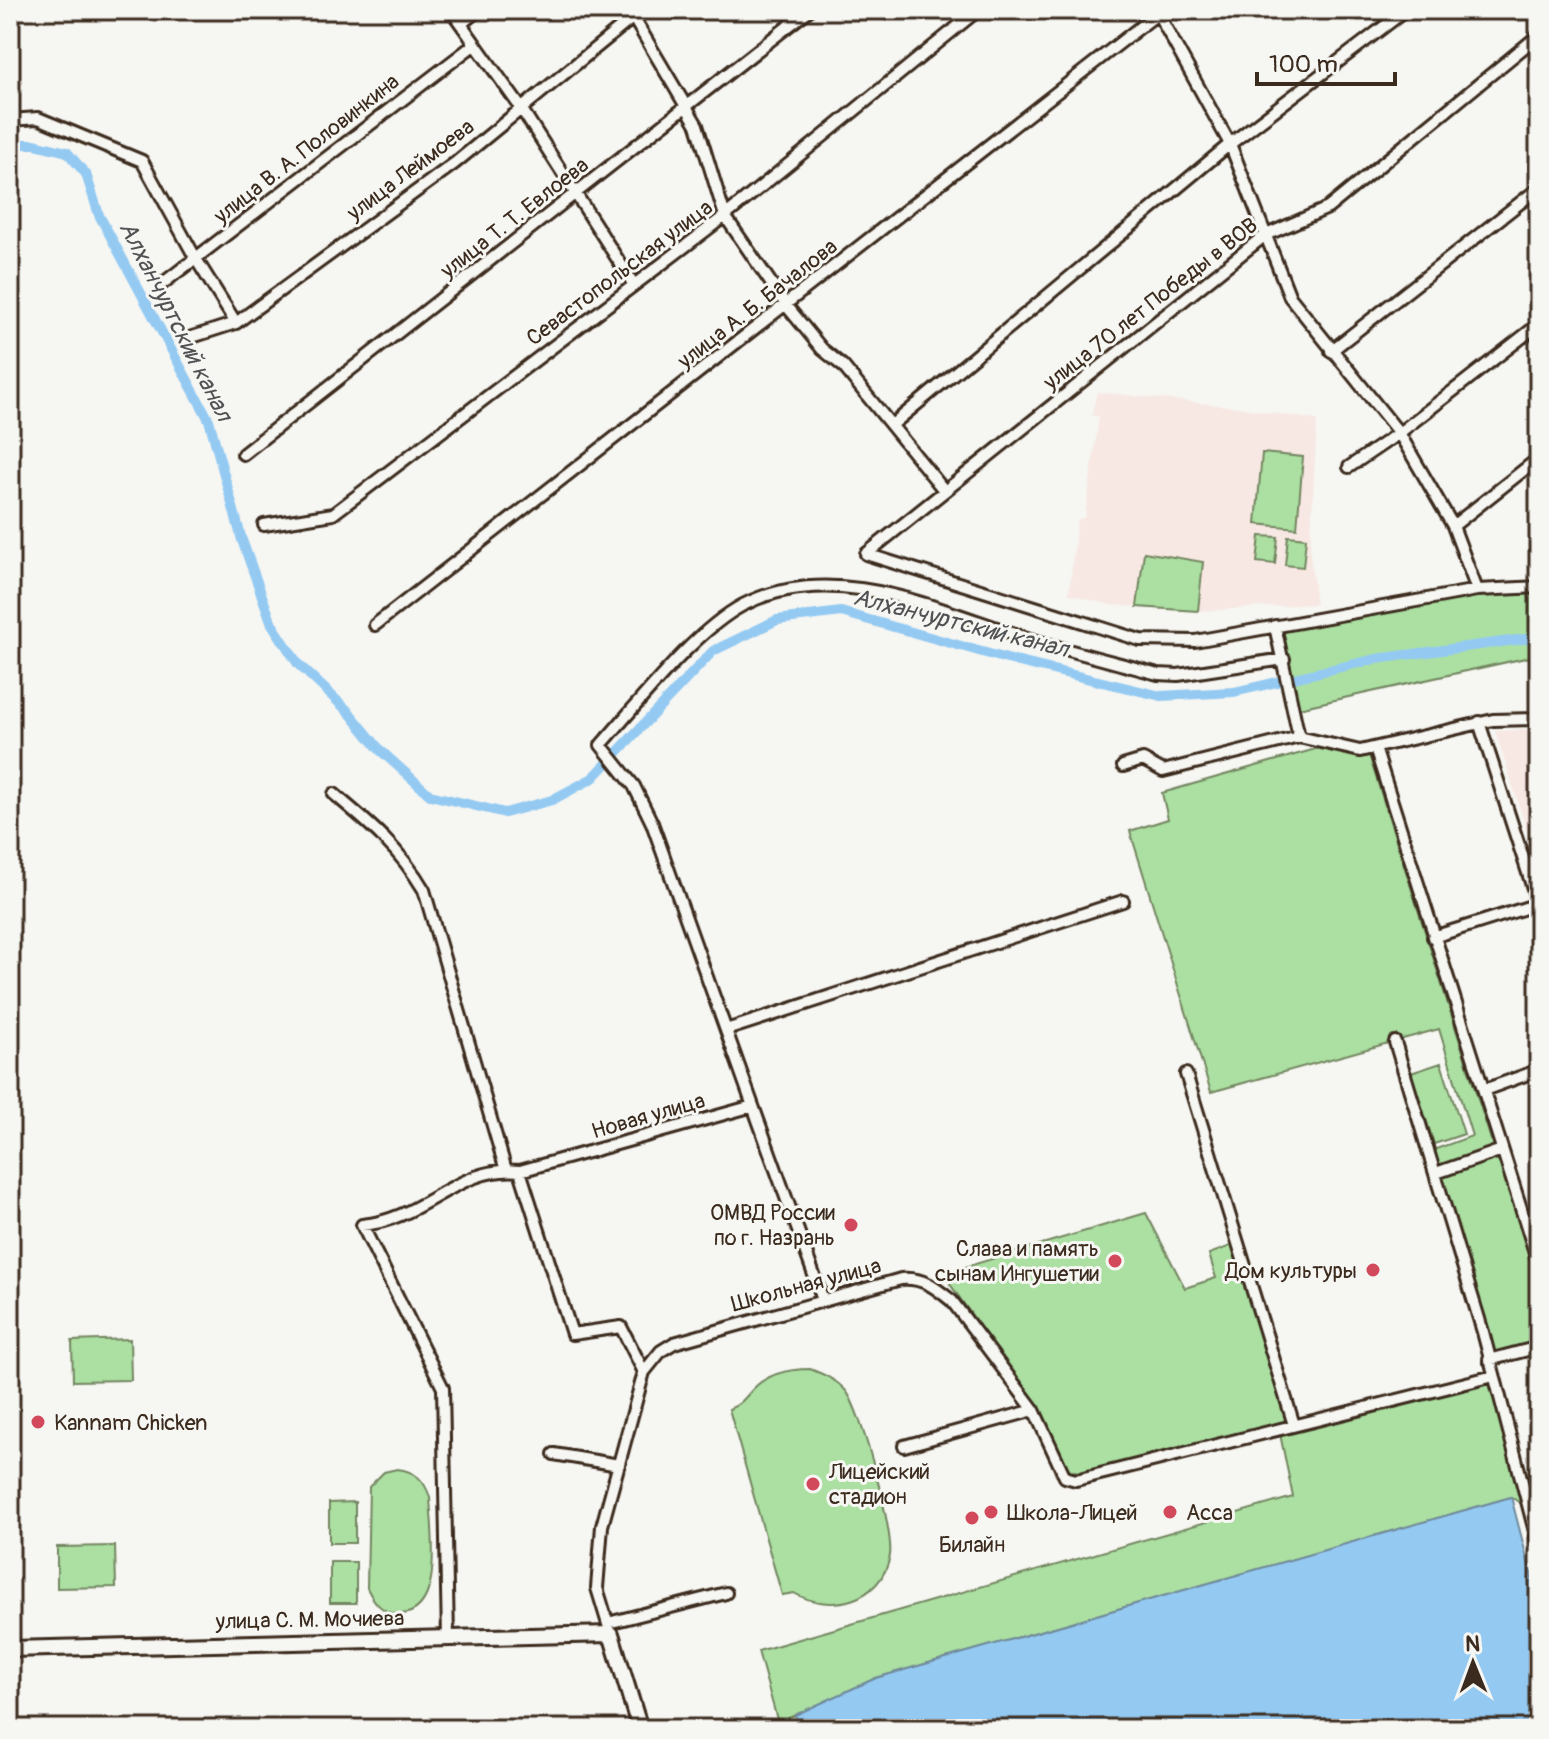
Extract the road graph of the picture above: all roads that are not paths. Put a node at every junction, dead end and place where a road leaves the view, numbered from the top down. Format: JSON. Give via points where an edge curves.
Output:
{"nodes":[{"id":1,"x":451,"y":10,"type":"edge"},
{"id":2,"x":478,"y":10,"type":"edge"},
{"id":3,"x":809,"y":10,"type":"edge"},
{"id":4,"x":978,"y":10,"type":"edge"},
{"id":5,"x":1406,"y":10,"type":"edge"},
{"id":6,"x":1159,"y":11,"type":"edge"},
{"id":7,"x":638,"y":14,"type":"edge"},
{"id":8,"x":461,"y":24,"type":"junction"},
{"id":9,"x":1539,"y":35,"type":"edge"},
{"id":10,"x":475,"y":44,"type":"junction"},
{"id":11,"x":684,"y":106,"type":"junction"},
{"id":12,"x":521,"y":108,"type":"junction"},
{"id":13,"x":10,"y":120,"type":"edge"},
{"id":14,"x":1230,"y":144,"type":"junction"},
{"id":15,"x":1539,"y":188,"type":"edge"},
{"id":16,"x":574,"y":195,"type":"junction"},
{"id":17,"x":725,"y":216,"type":"junction"},
{"id":18,"x":1264,"y":236,"type":"junction"},
{"id":19,"x":196,"y":259,"type":"junction"},
{"id":20,"x":162,"y":284,"type":"dead end"},
{"id":21,"x":634,"y":285,"type":"junction"},
{"id":22,"x":786,"y":305,"type":"junction"},
{"id":23,"x":236,"y":323,"type":"junction"},
{"id":24,"x":1539,"y":324,"type":"edge"},
{"id":25,"x":189,"y":338,"type":"dead end"},
{"id":26,"x":1331,"y":351,"type":"junction"},
{"id":27,"x":893,"y":424,"type":"junction"},
{"id":28,"x":1399,"y":433,"type":"junction"},
{"id":29,"x":243,"y":454,"type":"dead end"},
{"id":30,"x":1539,"y":458,"type":"edge"},
{"id":31,"x":1349,"y":467,"type":"dead end"},
{"id":32,"x":943,"y":489,"type":"junction"},
{"id":33,"x":264,"y":525,"type":"dead end"},
{"id":34,"x":1453,"y":526,"type":"junction"},
{"id":35,"x":1539,"y":587,"type":"edge"},
{"id":36,"x":1477,"y":590,"type":"junction"},
{"id":37,"x":375,"y":625,"type":"dead end"},
{"id":38,"x":1275,"y":626,"type":"junction"},
{"id":39,"x":1284,"y":659,"type":"junction"},
{"id":40,"x":1539,"y":719,"type":"edge"},
{"id":41,"x":1479,"y":722,"type":"junction"},
{"id":42,"x":1299,"y":737,"type":"junction"},
{"id":43,"x":1375,"y":748,"type":"junction"},
{"id":44,"x":1123,"y":766,"type":"dead end"},
{"id":45,"x":334,"y":794,"type":"dead end"},
{"id":46,"x":1123,"y":901,"type":"dead end"},
{"id":47,"x":1539,"y":905,"type":"edge"},
{"id":48,"x":1433,"y":937,"type":"junction"},
{"id":49,"x":726,"y":1030,"type":"junction"},
{"id":50,"x":1395,"y":1042,"type":"dead end"},
{"id":51,"x":1539,"y":1070,"type":"edge"},
{"id":52,"x":1186,"y":1074,"type":"dead end"},
{"id":53,"x":1484,"y":1090,"type":"junction"},
{"id":54,"x":753,"y":1106,"type":"junction"},
{"id":55,"x":1502,"y":1150,"type":"junction"},
{"id":56,"x":505,"y":1167,"type":"junction"},
{"id":57,"x":520,"y":1171,"type":"junction"},
{"id":58,"x":1436,"y":1173,"type":"junction"},
{"id":59,"x":1539,"y":1265,"type":"edge"},
{"id":60,"x":823,"y":1300,"type":"junction"},
{"id":61,"x":1539,"y":1347,"type":"edge"},
{"id":62,"x":1489,"y":1360,"type":"junction"},
{"id":63,"x":644,"y":1372,"type":"junction"},
{"id":64,"x":1494,"y":1376,"type":"junction"},
{"id":65,"x":1034,"y":1410,"type":"junction"},
{"id":66,"x":1294,"y":1425,"type":"junction"},
{"id":67,"x":904,"y":1446,"type":"dead end"},
{"id":68,"x":554,"y":1454,"type":"dead end"},
{"id":69,"x":619,"y":1465,"type":"junction"},
{"id":70,"x":1539,"y":1547,"type":"edge"},
{"id":71,"x":726,"y":1593,"type":"dead end"},
{"id":72,"x":609,"y":1628,"type":"junction"},
{"id":73,"x":448,"y":1638,"type":"junction"},
{"id":74,"x":10,"y":1649,"type":"edge"},
{"id":75,"x":640,"y":1729,"type":"edge"}],
"edges":[{"from":1,"to":8,"type":"street"},
{"from":2,"to":8,"type":"street"},
{"from":3,"to":11,"type":"street","name":"улица Т. Т. Евлоева"},
{"from":4,"to":17,"type":"street","name":"Севастопольская улица"},
{"from":5,"to":14,"type":"street"},
{"from":6,"to":14,"type":"street"},
{"from":6,"to":22,"type":"street","name":"улица А. Б. Бачалова"},
{"from":7,"to":11,"type":"street"},
{"from":7,"to":12,"type":"street","name":"улица Леймоева"},
{"from":8,"to":10,"type":"street"},
{"from":9,"to":18,"type":"street","name":"улица 70 лет Победы в ВОВ","via":[[1328,208]]},
{"from":10,"to":12,"type":"street"},
{"from":10,"to":19,"type":"street","name":"улица В. А. Половинкина"},
{"from":11,"to":16,"type":"street","name":"улица Т. Т. Евлоева"},
{"from":11,"to":17,"type":"street","via":[[697,125]]},
{"from":12,"to":16,"type":"street"},
{"from":12,"to":23,"type":"street","name":"улица Леймоева","via":[[455,163]]},
{"from":13,"to":19,"type":"street","via":[[38,118],[142,161]]},
{"from":14,"to":18,"type":"street"},
{"from":14,"to":27,"type":"street"},
{"from":15,"to":26,"type":"street"},
{"from":16,"to":21,"type":"street"},
{"from":16,"to":29,"type":"street","name":"улица Т. Т. Евлоева"},
{"from":17,"to":21,"type":"street","name":"Севастопольская улица"},
{"from":17,"to":22,"type":"street"},
{"from":18,"to":26,"type":"street","via":[[1290,297]]},
{"from":18,"to":32,"type":"street","name":"улица 70 лет Победы в ВОВ"},
{"from":19,"to":20,"type":"street","name":"улица В. А. Половинкина"},
{"from":19,"to":23,"type":"street"},
{"from":21,"to":33,"type":"street","name":"Севастопольская улица","via":[[333,514]]},
{"from":22,"to":27,"type":"street"},
{"from":22,"to":37,"type":"street","name":"улица А. Б. Бачалова"},
{"from":23,"to":25,"type":"street","name":"улица Леймоева"},
{"from":24,"to":28,"type":"street"},
{"from":26,"to":28,"type":"street"},
{"from":27,"to":32,"type":"street"},
{"from":28,"to":31,"type":"street"},
{"from":28,"to":34,"type":"street"},
{"from":30,"to":34,"type":"street"},
{"from":32,"to":38,"type":"street","name":"улица 70 лет Победы в ВОВ","via":[[866,554],[1140,640],[1195,641]]},
{"from":34,"to":36,"type":"street"},
{"from":35,"to":36,"type":"street"},
{"from":36,"to":38,"type":"street"},
{"from":38,"to":39,"type":"street"},
{"from":39,"to":42,"type":"street"},
{"from":39,"to":49,"type":"street","via":[[1158,674],[1026,638],[896,594],[832,586],[768,595],[713,624],[601,745],[652,823]]},
{"from":40,"to":41,"type":"street"},
{"from":41,"to":43,"type":"street"},
{"from":41,"to":47,"type":"street"},
{"from":42,"to":43,"type":"street","via":[[1360,751]]},
{"from":42,"to":44,"type":"street","via":[[1163,771],[1143,760]]},
{"from":43,"to":48,"type":"street"},
{"from":45,"to":56,"type":"street","via":[[382,834],[424,890]]},
{"from":46,"to":49,"type":"street"},
{"from":47,"to":48,"type":"street"},
{"from":48,"to":53,"type":"street"},
{"from":49,"to":54,"type":"street"},
{"from":50,"to":58,"type":"street"},
{"from":51,"to":53,"type":"street"},
{"from":52,"to":66,"type":"street"},
{"from":53,"to":55,"type":"street"},
{"from":54,"to":57,"type":"street","name":"Новая улица"},
{"from":54,"to":60,"type":"street"},
{"from":55,"to":58,"type":"street"},
{"from":55,"to":59,"type":"street"},
{"from":56,"to":57,"type":"street"},
{"from":56,"to":73,"type":"street","via":[[444,1190],[401,1217],[362,1225],[443,1388]]},
{"from":57,"to":63,"type":"street","via":[[572,1334],[621,1327]]},
{"from":58,"to":62,"type":"street"},
{"from":60,"to":63,"type":"street","name":"Школьная улица","via":[[674,1343]]},
{"from":60,"to":65,"type":"street","name":"Школьная улица","via":[[901,1279],[934,1287],[952,1301]]},
{"from":61,"to":62,"type":"street"},
{"from":62,"to":64,"type":"street"},
{"from":63,"to":69,"type":"street"},
{"from":64,"to":66,"type":"street","name":"Школьная улица"},
{"from":64,"to":70,"type":"street"},
{"from":65,"to":66,"type":"street","name":"Школьная улица","via":[[1065,1477],[1076,1480]]},
{"from":65,"to":67,"type":"street"},
{"from":68,"to":69,"type":"street"},
{"from":69,"to":72,"type":"street","via":[[602,1526],[597,1588]]},
{"from":71,"to":72,"type":"street"},
{"from":72,"to":73,"type":"street","name":"улица С. М. Мочиева"},
{"from":72,"to":75,"type":"street"},
{"from":73,"to":74,"type":"street","name":"улица С. М. Мочиева"}]}
